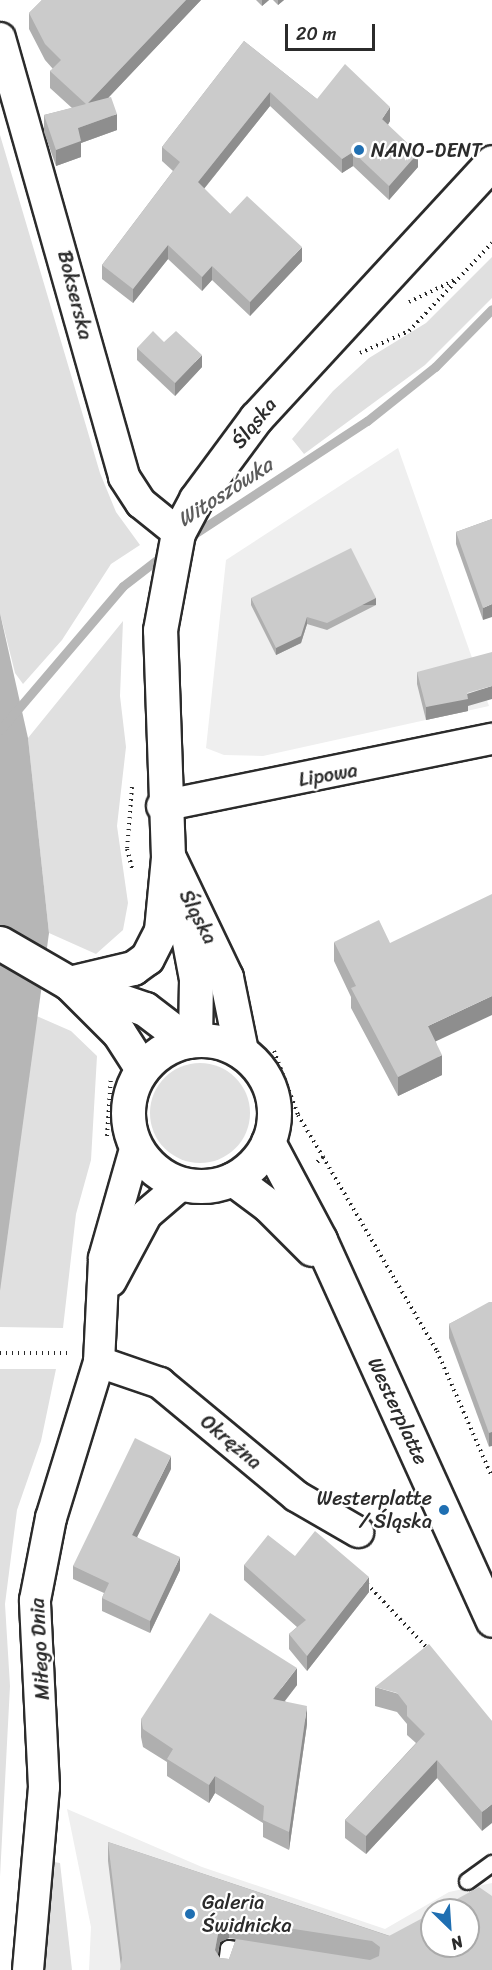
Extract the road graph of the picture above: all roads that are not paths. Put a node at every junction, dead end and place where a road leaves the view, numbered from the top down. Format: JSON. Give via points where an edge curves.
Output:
{"nodes":[{"id":1,"x":0,"y":39,"type":"edge"},
{"id":2,"x":492,"y":162,"type":"edge"},
{"id":3,"x":178,"y":533,"type":"junction"},
{"id":4,"x":492,"y":739,"type":"edge"},
{"id":5,"x":162,"y":807,"type":"junction"},
{"id":6,"x":172,"y":866,"type":"junction"},
{"id":7,"x":0,"y":942,"type":"edge"},
{"id":8,"x":69,"y":983,"type":"junction"},
{"id":9,"x":191,"y":1041,"type":"junction"},
{"id":10,"x":254,"y":1045,"type":"junction"},
{"id":11,"x":142,"y":1069,"type":"junction"},
{"id":12,"x":268,"y":1142,"type":"junction"},
{"id":13,"x":136,"y":1146,"type":"junction"},
{"id":14,"x":233,"y":1179,"type":"junction"},
{"id":15,"x":182,"y":1184,"type":"junction"},
{"id":16,"x":331,"y":1269,"type":"junction"},
{"id":17,"x":104,"y":1301,"type":"junction"},
{"id":18,"x":86,"y":1358,"type":"junction"},
{"id":19,"x":358,"y":1533,"type":"dead end"},
{"id":20,"x":492,"y":1620,"type":"edge"},
{"id":21,"x":492,"y":1863,"type":"edge"},
{"id":22,"x":467,"y":1881,"type":"dead end"},
{"id":23,"x":272,"y":1955,"type":"edge"},
{"id":24,"x":28,"y":1970,"type":"edge"},
{"id":25,"x":225,"y":1970,"type":"edge"}],
"edges":[{"from":1,"to":3,"type":"street","name":"Bokserska","via":[[122,469],[141,503]]},
{"from":2,"to":3,"type":"street","name":"Śląska","via":[[256,417],[196,499]]},
{"from":3,"to":5,"type":"street","name":"Śląska","via":[[164,588],[160,630]]},
{"from":4,"to":5,"type":"street","name":"Lipowa"},
{"from":5,"to":6,"type":"street","name":"Śląska"},
{"from":6,"to":8,"type":"street","via":[[161,930],[147,958],[112,976]]},
{"from":6,"to":9,"type":"street","name":"Śląska","via":[[196,979]]},
{"from":6,"to":10,"type":"street","name":"Śląska"},
{"from":7,"to":8,"type":"street"},
{"from":8,"to":9,"type":"street","via":[[145,1009]]},
{"from":8,"to":11,"type":"street","via":[[119,1033]]},
{"from":9,"to":10,"type":"street"},
{"from":9,"to":11,"type":"street","via":[[162,1051]]},
{"from":10,"to":12,"type":"street","via":[[271,1092],[273,1126]]},
{"from":11,"to":13,"type":"street","via":[[128,1107]]},
{"from":12,"to":14,"type":"street","via":[[254,1164]]},
{"from":12,"to":16,"type":"street","name":"Westerplatte"},
{"from":13,"to":15,"type":"street","via":[[155,1170]]},
{"from":13,"to":17,"type":"street","name":"Miłego Dnia","via":[[109,1234]]},
{"from":14,"to":15,"type":"street"},
{"from":14,"to":16,"type":"street","name":"Westerplatte","via":[[268,1205]]},
{"from":15,"to":17,"type":"street","name":"Miłego Dnia","via":[[147,1214]]},
{"from":16,"to":20,"type":"street","name":"Westerplatte"},
{"from":17,"to":18,"type":"street","name":"Miłego Dnia"},
{"from":18,"to":19,"type":"street","name":"Okrężna","via":[[160,1383],[296,1496]]},
{"from":18,"to":24,"type":"street","name":"Miłego Dnia","via":[[35,1600],[44,1787]]},
{"from":21,"to":22,"type":"lane"},
{"from":23,"to":25,"type":"lane","via":[[228,1948]]}]}
